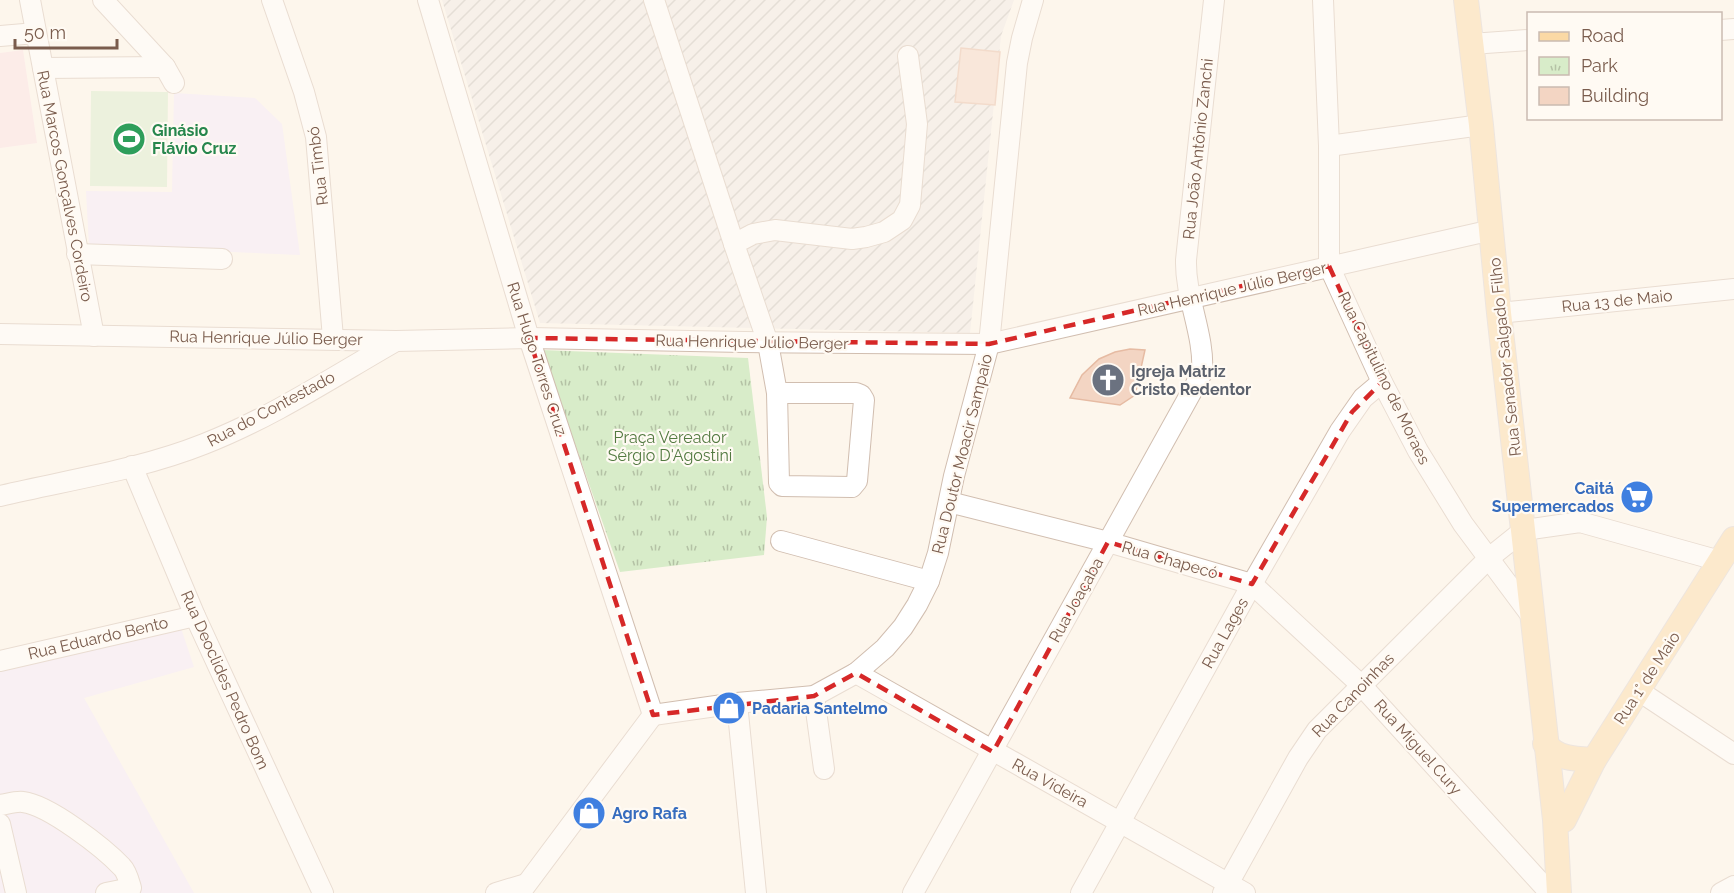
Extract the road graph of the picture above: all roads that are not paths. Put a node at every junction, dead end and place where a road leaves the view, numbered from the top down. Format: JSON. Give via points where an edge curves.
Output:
{"nodes":[{"id":1,"x":30,"y":0,"type":"edge"},
{"id":2,"x":103,"y":0,"type":"edge"},
{"id":3,"x":272,"y":0,"type":"edge"},
{"id":4,"x":428,"y":0,"type":"edge"},
{"id":5,"x":654,"y":0,"type":"edge"},
{"id":6,"x":1033,"y":0,"type":"edge"},
{"id":7,"x":1214,"y":0,"type":"edge"},
{"id":8,"x":1323,"y":0,"type":"edge"},
{"id":9,"x":1466,"y":0,"type":"edge"},
{"id":10,"x":36,"y":33,"type":"junction"},
{"id":11,"x":0,"y":36,"type":"edge"},
{"id":12,"x":1527,"y":40,"type":"edge"},
{"id":13,"x":1471,"y":44,"type":"junction"},
{"id":14,"x":908,"y":56,"type":"dead end"},
{"id":15,"x":43,"y":68,"type":"junction"},
{"id":16,"x":1481,"y":124,"type":"junction"},
{"id":17,"x":1329,"y":146,"type":"junction"},
{"id":18,"x":1492,"y":230,"type":"junction"},
{"id":19,"x":734,"y":244,"type":"junction"},
{"id":20,"x":77,"y":254,"type":"junction"},
{"id":21,"x":222,"y":259,"type":"dead end"},
{"id":22,"x":1329,"y":266,"type":"junction"},
{"id":23,"x":1734,"y":289,"type":"edge"},
{"id":24,"x":1189,"y":298,"type":"junction"},
{"id":25,"x":1499,"y":313,"type":"junction"},
{"id":26,"x":0,"y":334,"type":"edge"},
{"id":27,"x":94,"y":336,"type":"junction"},
{"id":28,"x":333,"y":338,"type":"junction"},
{"id":29,"x":529,"y":338,"type":"junction"},
{"id":30,"x":396,"y":341,"type":"junction"},
{"id":31,"x":768,"y":343,"type":"junction"},
{"id":32,"x":988,"y":344,"type":"junction"},
{"id":33,"x":1382,"y":382,"type":"junction"},
{"id":34,"x":777,"y":393,"type":"junction"},
{"id":35,"x":132,"y":466,"type":"junction"},
{"id":36,"x":0,"y":496,"type":"edge"},
{"id":37,"x":949,"y":502,"type":"junction"},
{"id":38,"x":1524,"y":530,"type":"junction"},
{"id":39,"x":1734,"y":539,"type":"edge"},
{"id":40,"x":780,"y":541,"type":"dead end"},
{"id":41,"x":1108,"y":542,"type":"junction"},
{"id":42,"x":1489,"y":558,"type":"junction"},
{"id":43,"x":1720,"y":561,"type":"junction"},
{"id":44,"x":929,"y":581,"type":"junction"},
{"id":45,"x":1252,"y":584,"type":"junction"},
{"id":46,"x":195,"y":616,"type":"junction"},
{"id":47,"x":1533,"y":618,"type":"junction"},
{"id":48,"x":0,"y":661,"type":"edge"},
{"id":49,"x":856,"y":673,"type":"junction"},
{"id":50,"x":1361,"y":685,"type":"junction"},
{"id":51,"x":1639,"y":691,"type":"junction"},
{"id":52,"x":814,"y":696,"type":"junction"},
{"id":53,"x":737,"y":703,"type":"junction"},
{"id":54,"x":653,"y":715,"type":"junction"},
{"id":55,"x":1545,"y":744,"type":"junction"},
{"id":56,"x":993,"y":752,"type":"junction"},
{"id":57,"x":1734,"y":754,"type":"edge"},
{"id":58,"x":1594,"y":760,"type":"junction"},
{"id":59,"x":824,"y":769,"type":"dead end"},
{"id":60,"x":0,"y":805,"type":"edge"},
{"id":61,"x":1559,"y":820,"type":"junction"},
{"id":62,"x":1120,"y":823,"type":"junction"},
{"id":63,"x":0,"y":824,"type":"edge"},
{"id":64,"x":1734,"y":886,"type":"edge"},
{"id":65,"x":523,"y":888,"type":"edge"},
{"id":66,"x":132,"y":890,"type":"edge"},
{"id":67,"x":1232,"y":890,"type":"edge"},
{"id":68,"x":16,"y":893,"type":"edge"},
{"id":69,"x":106,"y":893,"type":"edge"},
{"id":70,"x":323,"y":893,"type":"edge"},
{"id":71,"x":496,"y":893,"type":"edge"},
{"id":72,"x":756,"y":893,"type":"edge"},
{"id":73,"x":913,"y":893,"type":"edge"},
{"id":74,"x":1081,"y":893,"type":"edge"},
{"id":75,"x":1550,"y":893,"type":"edge"},
{"id":76,"x":1559,"y":893,"type":"edge"},
{"id":77,"x":1571,"y":893,"type":"edge"},
{"id":78,"x":1721,"y":893,"type":"edge"}],
"edges":[{"from":1,"to":10,"type":"street","name":"Rua Marcos Gonçalves Cordeiro"},
{"from":2,"to":15,"type":"street","via":[[170,75]]},
{"from":3,"to":28,"type":"street","name":"Rua Timbó","via":[[316,137]]},
{"from":4,"to":29,"type":"street","name":"Rua Hugo Torres Cruz"},
{"from":5,"to":19,"type":"street"},
{"from":6,"to":32,"type":"street","name":"Rua Doutor Moacir Sampaio","via":[[1017,63]]},
{"from":7,"to":24,"type":"street","name":"Rua João Antônio Zanchi","via":[[1186,260]]},
{"from":8,"to":17,"type":"street","name":"Rua Capitulino de Moraes"},
{"from":9,"to":13,"type":"main road","name":"Rua Senador Salgado Filho"},
{"from":10,"to":11,"type":"street"},
{"from":10,"to":15,"type":"street","name":"Rua Marcos Gonçalves Cordeiro"},
{"from":12,"to":13,"type":"street"},
{"from":13,"to":16,"type":"main road","name":"Rua Senador Salgado Filho"},
{"from":14,"to":19,"type":"street","via":[[917,124],[910,204],[902,220],[884,232],[866,237],[775,230],[753,234]]},
{"from":15,"to":20,"type":"street","name":"Rua Marcos Gonçalves Cordeiro"},
{"from":16,"to":17,"type":"street"},
{"from":16,"to":18,"type":"main road","name":"Rua Senador Salgado Filho"},
{"from":17,"to":22,"type":"street","name":"Rua Capitulino de Moraes"},
{"from":18,"to":22,"type":"street","name":"Rua Henrique Júlio Berger"},
{"from":18,"to":25,"type":"main road","name":"Rua Senador Salgado Filho"},
{"from":19,"to":31,"type":"street"},
{"from":20,"to":21,"type":"street"},
{"from":20,"to":27,"type":"street","name":"Rua Marcos Gonçalves Cordeiro"},
{"from":22,"to":24,"type":"street","name":"Rua Henrique Júlio Berger"},
{"from":22,"to":33,"type":"street","name":"Rua Capitulino de Moraes"},
{"from":23,"to":25,"type":"street","name":"Rua 13 de Maio"},
{"from":24,"to":32,"type":"street","name":"Rua Henrique Júlio Berger"},
{"from":24,"to":41,"type":"street","name":"Rua Joaçaba","via":[[1203,357],[1202,373]]},
{"from":25,"to":38,"type":"main road","name":"Rua Senador Salgado Filho"},
{"from":26,"to":27,"type":"street","name":"Rua Henrique Júlio Berger"},
{"from":27,"to":28,"type":"street","name":"Rua Henrique Júlio Berger"},
{"from":28,"to":30,"type":"street","name":"Rua Henrique Júlio Berger"},
{"from":29,"to":30,"type":"street","name":"Rua Henrique Júlio Berger"},
{"from":29,"to":31,"type":"street","name":"Rua Henrique Júlio Berger"},
{"from":29,"to":54,"type":"street","name":"Rua Hugo Torres Cruz"},
{"from":30,"to":35,"type":"street","name":"Rua do Contestado","via":[[235,432]]},
{"from":31,"to":32,"type":"street","name":"Rua Henrique Júlio Berger"},
{"from":31,"to":34,"type":"street"},
{"from":32,"to":37,"type":"street","name":"Rua Doutor Moacir Sampaio"},
{"from":33,"to":42,"type":"street","name":"Rua Capitulino de Moraes","via":[[1443,494]]},
{"from":33,"to":45,"type":"street","name":"Rua Lages","via":[[1352,412]]},
{"from":34,"to":34,"type":"street","via":[[779,483],[800,488],[852,487],[857,481],[864,400],[861,395]]},
{"from":35,"to":36,"type":"street","name":"Rua do Contestado"},
{"from":35,"to":46,"type":"street","name":"Rua Deoclides Pedro Bom"},
{"from":37,"to":41,"type":"street","name":"Rua Chapecó"},
{"from":37,"to":44,"type":"street","name":"Rua Doutor Moacir Sampaio"},
{"from":38,"to":42,"type":"street","name":"Rua Canoinhas"},
{"from":38,"to":43,"type":"street","via":[[1580,522]]},
{"from":38,"to":47,"type":"main road","name":"Rua Senador Salgado Filho"},
{"from":39,"to":43,"type":"main road","name":"Rua 1° de Maio"},
{"from":40,"to":44,"type":"street"},
{"from":41,"to":45,"type":"street","name":"Rua Chapecó"},
{"from":41,"to":56,"type":"street","name":"Rua Joaçaba"},
{"from":42,"to":47,"type":"street","name":"Rua Capitulino de Moraes"},
{"from":42,"to":50,"type":"street","name":"Rua Canoinhas"},
{"from":43,"to":51,"type":"main road","name":"Rua 1° de Maio"},
{"from":44,"to":49,"type":"street","name":"Rua Doutor Moacir Sampaio","via":[[903,627]]},
{"from":45,"to":50,"type":"street","name":"Rua Miguel Cury"},
{"from":45,"to":62,"type":"street","name":"Rua Lages"},
{"from":46,"to":48,"type":"street","name":"Rua Eduardo Bento"},
{"from":46,"to":70,"type":"street","name":"Rua Deoclides Pedro Bom"},
{"from":47,"to":55,"type":"main road","name":"Rua Senador Salgado Filho"},
{"from":49,"to":52,"type":"street","name":"Rua Doutor Moacir Sampaio"},
{"from":49,"to":56,"type":"street","name":"Rua Videira"},
{"from":50,"to":67,"type":"street","name":"Rua Canoinhas","via":[[1308,743]]},
{"from":50,"to":75,"type":"street","name":"Rua Miguel Cury"},
{"from":51,"to":57,"type":"street"},
{"from":51,"to":58,"type":"main road","name":"Rua 1° de Maio"},
{"from":52,"to":53,"type":"street","name":"Rua Doutor Moacir Sampaio"},
{"from":52,"to":59,"type":"street"},
{"from":53,"to":54,"type":"street","name":"Rua Doutor Moacir Sampaio"},
{"from":53,"to":72,"type":"street"},
{"from":54,"to":65,"type":"street"},
{"from":55,"to":58,"type":"main road","via":[[1557,755]]},
{"from":55,"to":61,"type":"main road","name":"Rua Senador Salgado Filho"},
{"from":56,"to":62,"type":"street","name":"Rua Videira"},
{"from":56,"to":73,"type":"street","name":"Rua Joaçaba"},
{"from":58,"to":61,"type":"main road","name":"Rua 1° de Maio"},
{"from":60,"to":66,"type":"street","via":[[22,802],[52,813],[124,868]]},
{"from":61,"to":76,"type":"main road","name":"Rua Senador Salgado Filho"},
{"from":61,"to":77,"type":"main road","name":"Rua Senador Salgado Filho"},
{"from":62,"to":67,"type":"street","name":"Rua Videira"},
{"from":62,"to":74,"type":"street","name":"Rua Lages"},
{"from":63,"to":68,"type":"street"},
{"from":64,"to":78,"type":"street"},
{"from":65,"to":71,"type":"street"},
{"from":66,"to":69,"type":"street"}]}
